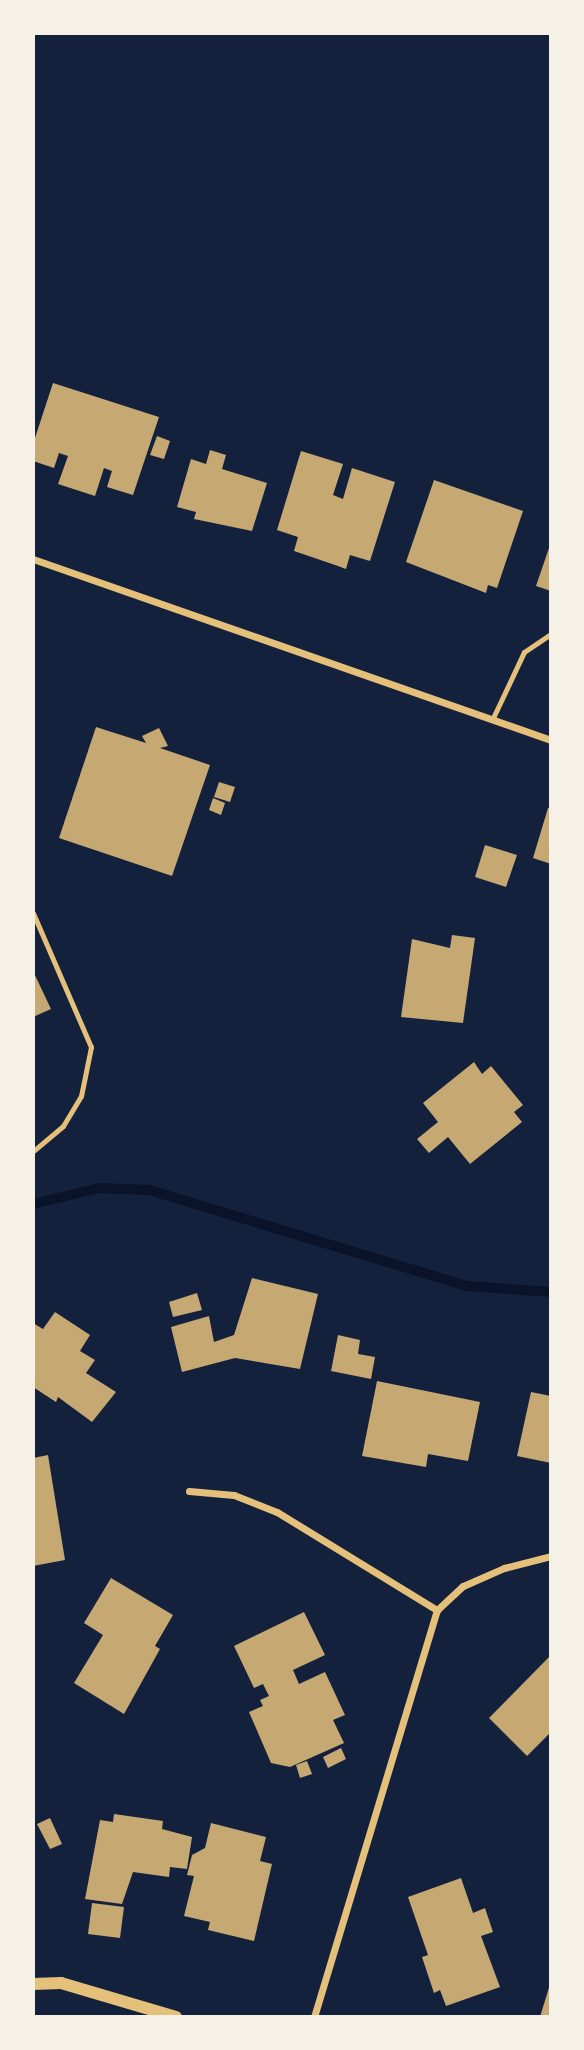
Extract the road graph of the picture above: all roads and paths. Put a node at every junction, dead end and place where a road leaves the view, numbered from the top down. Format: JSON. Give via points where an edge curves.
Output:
{"nodes":[{"id":1,"x":33,"y":559,"type":"edge"},
{"id":2,"x":551,"y":634,"type":"edge"},
{"id":3,"x":492,"y":720,"type":"junction"},
{"id":4,"x":551,"y":740,"type":"edge"},
{"id":5,"x":33,"y":912,"type":"edge"},
{"id":6,"x":33,"y":1151,"type":"edge"},
{"id":7,"x":189,"y":1490,"type":"dead end"},
{"id":8,"x":551,"y":1556,"type":"edge"},
{"id":9,"x":437,"y":1610,"type":"junction"},
{"id":10,"x":33,"y":1984,"type":"edge"},
{"id":11,"x":176,"y":2017,"type":"edge"},
{"id":12,"x":314,"y":2017,"type":"edge"}],
"edges":[{"from":1,"to":3,"type":"street"},
{"from":2,"to":3,"type":"lane","via":[[524,652],[513,668]]},
{"from":3,"to":4,"type":"street"},
{"from":5,"to":6,"type":"lane","via":[[91,1047],[81,1096],[63,1126]]},
{"from":7,"to":9,"type":"street","via":[[234,1495],[277,1512]]},
{"from":8,"to":9,"type":"street","via":[[504,1568],[463,1586]]},
{"from":9,"to":12,"type":"street"},
{"from":10,"to":11,"type":"street","via":[[61,1983]]}]}
